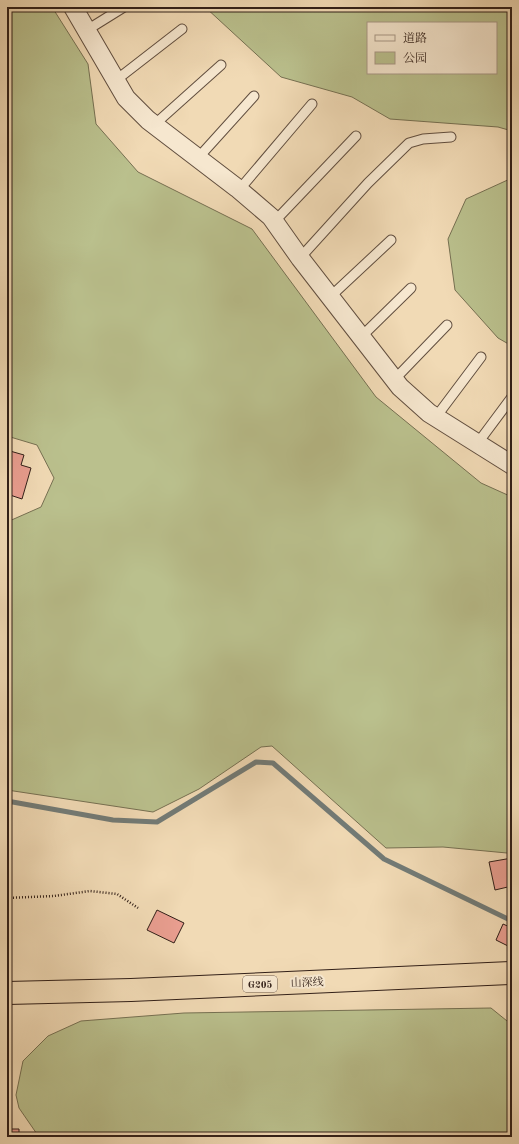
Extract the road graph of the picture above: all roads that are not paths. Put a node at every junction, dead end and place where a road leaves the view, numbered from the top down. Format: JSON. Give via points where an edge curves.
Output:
{"nodes":[{"id":1,"x":73,"y":7,"type":"edge"},
{"id":2,"x":124,"y":7,"type":"edge"},
{"id":3,"x":182,"y":29,"type":"dead end"},
{"id":4,"x":86,"y":30,"type":"junction"},
{"id":5,"x":221,"y":65,"type":"dead end"},
{"id":6,"x":115,"y":80,"type":"junction"},
{"id":7,"x":254,"y":96,"type":"dead end"},
{"id":8,"x":312,"y":104,"type":"dead end"},
{"id":9,"x":154,"y":125,"type":"junction"},
{"id":10,"x":356,"y":136,"type":"dead end"},
{"id":11,"x":451,"y":137,"type":"dead end"},
{"id":12,"x":198,"y":158,"type":"junction"},
{"id":13,"x":239,"y":190,"type":"junction"},
{"id":14,"x":274,"y":222,"type":"junction"},
{"id":15,"x":392,"y":240,"type":"dead end"},
{"id":16,"x":300,"y":258,"type":"junction"},
{"id":17,"x":411,"y":288,"type":"dead end"},
{"id":18,"x":330,"y":297,"type":"junction"},
{"id":19,"x":447,"y":325,"type":"dead end"},
{"id":20,"x":361,"y":337,"type":"junction"},
{"id":21,"x":481,"y":357,"type":"dead end"},
{"id":22,"x":394,"y":380,"type":"junction"},
{"id":23,"x":512,"y":398,"type":"edge"},
{"id":24,"x":436,"y":417,"type":"junction"},
{"id":25,"x":477,"y":444,"type":"junction"},
{"id":26,"x":512,"y":465,"type":"edge"},
{"id":27,"x":512,"y":973,"type":"edge"},
{"id":28,"x":7,"y":993,"type":"edge"}],
"edges":[{"from":1,"to":4,"type":"street"},
{"from":2,"to":4,"type":"lane"},
{"from":3,"to":6,"type":"lane"},
{"from":4,"to":6,"type":"street"},
{"from":5,"to":9,"type":"lane"},
{"from":6,"to":9,"type":"street","via":[[126,98]]},
{"from":7,"to":12,"type":"lane"},
{"from":8,"to":13,"type":"lane"},
{"from":9,"to":12,"type":"street"},
{"from":10,"to":14,"type":"lane"},
{"from":11,"to":16,"type":"lane","via":[[409,142]]},
{"from":12,"to":13,"type":"street"},
{"from":13,"to":14,"type":"street"},
{"from":14,"to":16,"type":"street"},
{"from":15,"to":18,"type":"lane"},
{"from":16,"to":18,"type":"street"},
{"from":17,"to":20,"type":"lane"},
{"from":18,"to":20,"type":"street"},
{"from":19,"to":22,"type":"lane"},
{"from":20,"to":22,"type":"street"},
{"from":21,"to":24,"type":"lane"},
{"from":22,"to":24,"type":"street"},
{"from":23,"to":25,"type":"lane"},
{"from":24,"to":25,"type":"street"},
{"from":25,"to":26,"type":"street"},
{"from":27,"to":28,"type":"highway","name":"山深线","number":"G205","via":[[139,990]]}]}
